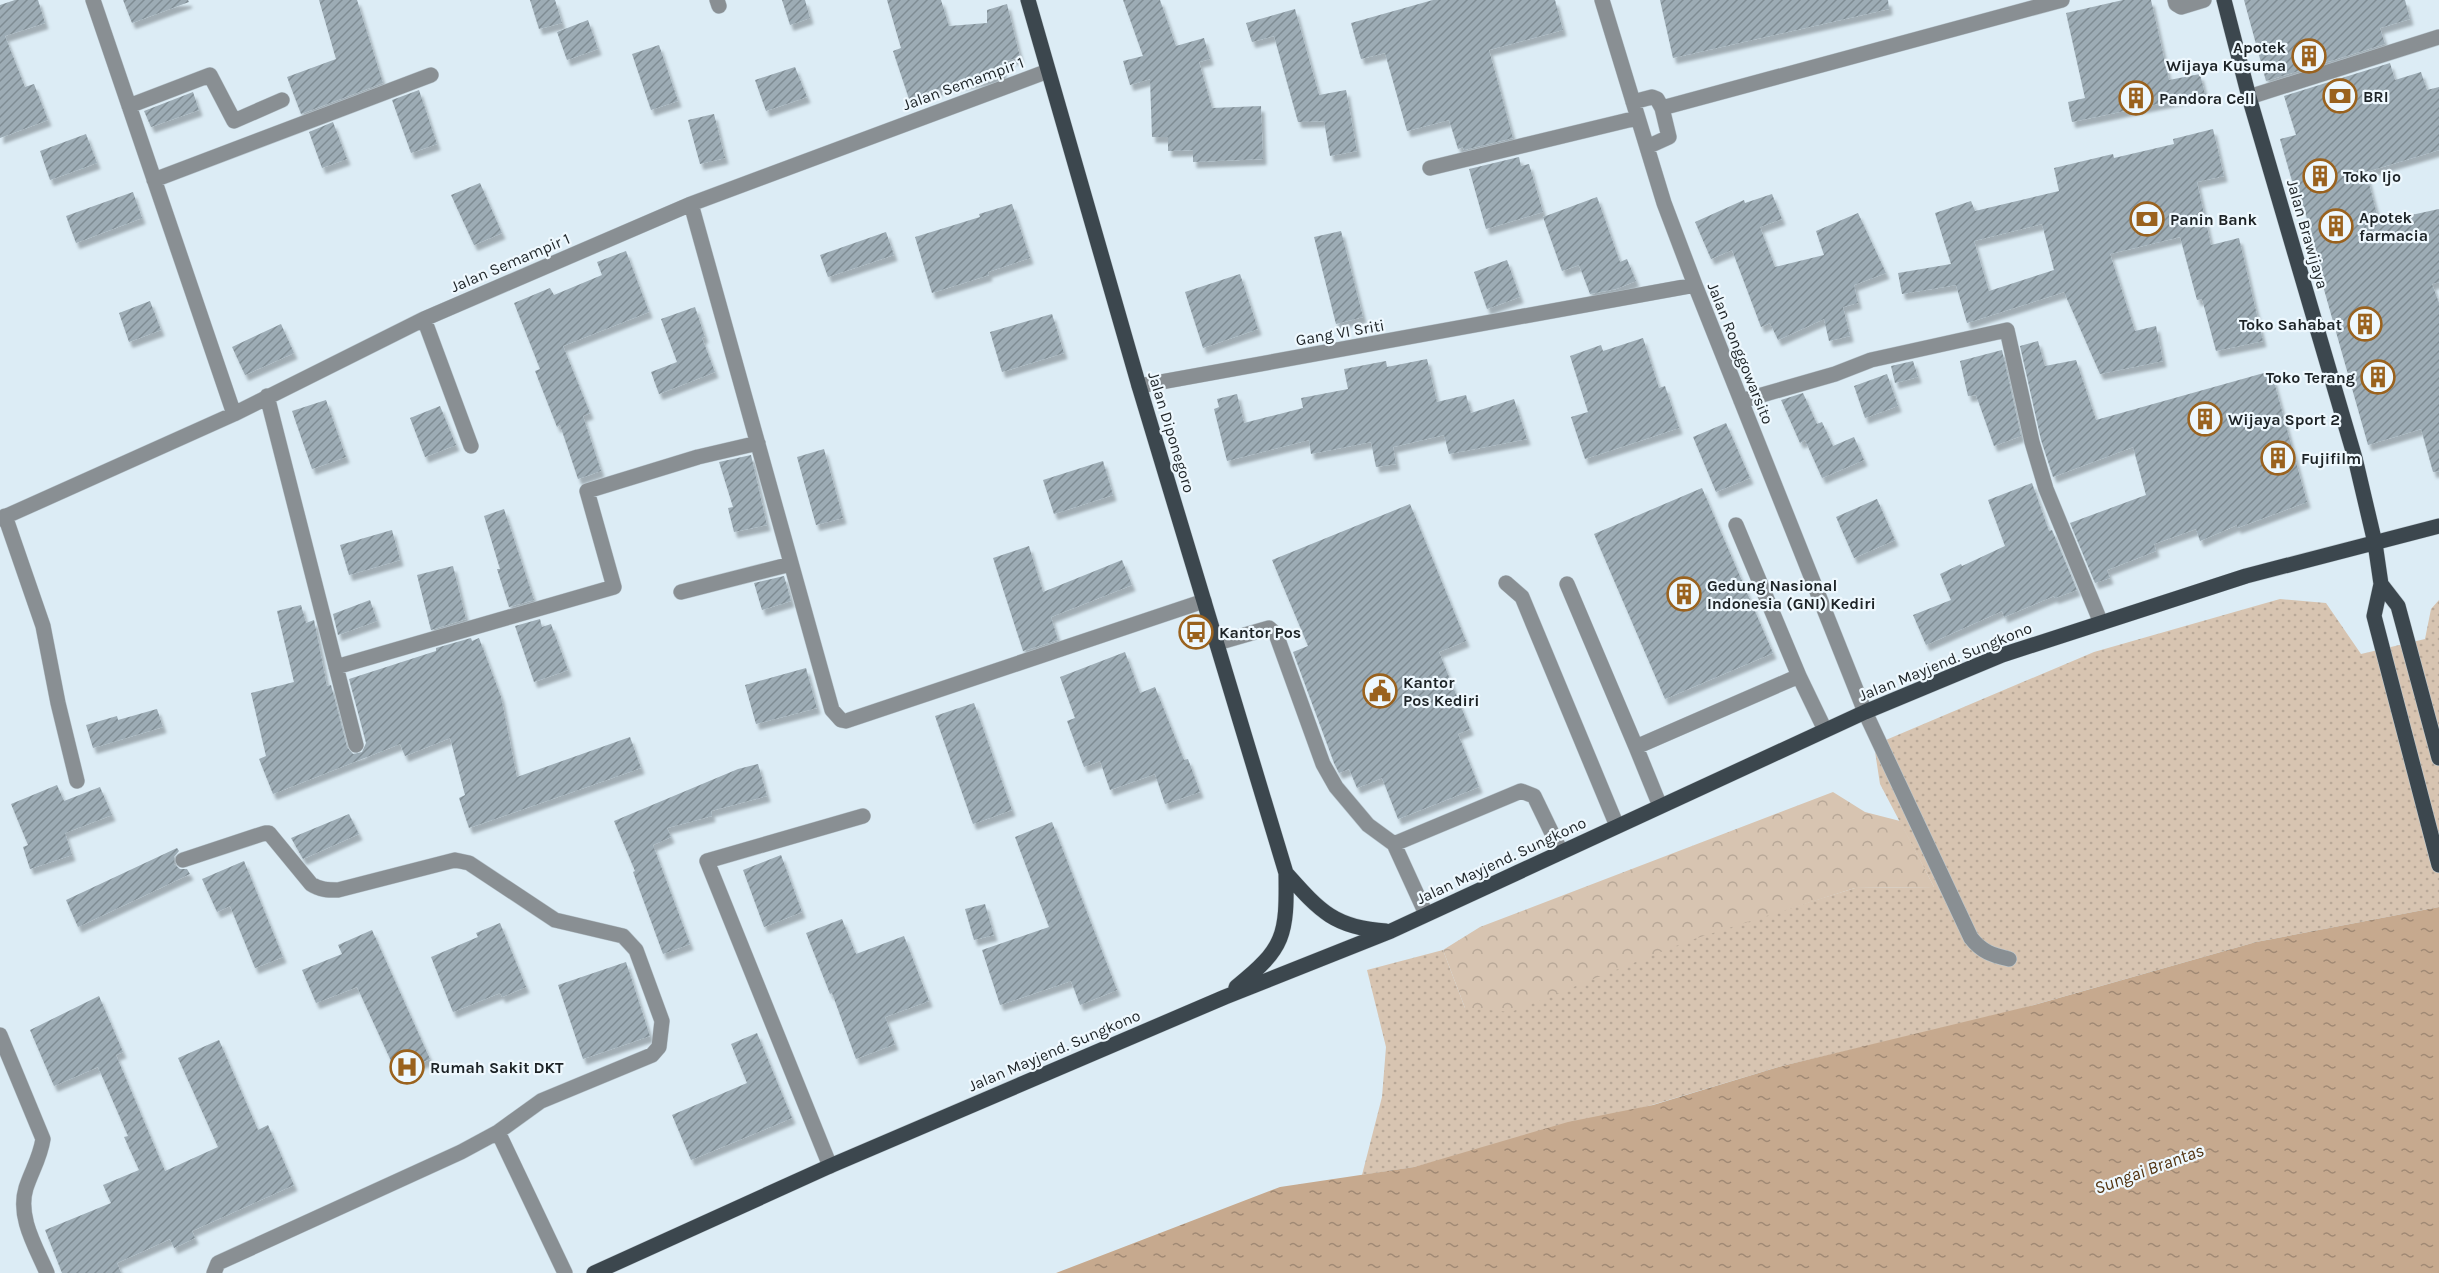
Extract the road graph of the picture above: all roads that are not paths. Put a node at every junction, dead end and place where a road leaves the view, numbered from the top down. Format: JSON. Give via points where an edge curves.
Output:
{"nodes":[{"id":1,"x":93,"y":0,"type":"edge"},
{"id":2,"x":1028,"y":0,"type":"edge"},
{"id":3,"x":1602,"y":0,"type":"edge"},
{"id":4,"x":2062,"y":0,"type":"edge"},
{"id":5,"x":2175,"y":0,"type":"edge"},
{"id":6,"x":2204,"y":0,"type":"edge"},
{"id":7,"x":2224,"y":0,"type":"edge"},
{"id":8,"x":2439,"y":37,"type":"edge"},
{"id":9,"x":1048,"y":71,"type":"junction"},
{"id":10,"x":431,"y":75,"type":"dead end"},
{"id":11,"x":2249,"y":97,"type":"junction"},
{"id":12,"x":282,"y":100,"type":"dead end"},
{"id":13,"x":1633,"y":102,"type":"junction"},
{"id":14,"x":129,"y":106,"type":"junction"},
{"id":15,"x":1662,"y":108,"type":"junction"},
{"id":16,"x":1638,"y":118,"type":"junction"},
{"id":17,"x":1647,"y":147,"type":"junction"},
{"id":18,"x":1430,"y":168,"type":"dead end"},
{"id":19,"x":154,"y":180,"type":"junction"},
{"id":20,"x":692,"y":204,"type":"junction"},
{"id":21,"x":1695,"y":285,"type":"junction"},
{"id":22,"x":424,"y":319,"type":"junction"},
{"id":23,"x":1139,"y":386,"type":"junction"},
{"id":24,"x":267,"y":396,"type":"junction"},
{"id":25,"x":1741,"y":401,"type":"junction"},
{"id":26,"x":234,"y":414,"type":"junction"},
{"id":27,"x":758,"y":443,"type":"junction"},
{"id":28,"x":471,"y":446,"type":"dead end"},
{"id":29,"x":3,"y":518,"type":"edge"},
{"id":30,"x":1736,"y":525,"type":"dead end"},
{"id":31,"x":2439,"y":526,"type":"edge"},
{"id":32,"x":2375,"y":543,"type":"junction"},
{"id":33,"x":791,"y":564,"type":"junction"},
{"id":34,"x":1506,"y":584,"type":"dead end"},
{"id":35,"x":1567,"y":584,"type":"dead end"},
{"id":36,"x":2380,"y":584,"type":"junction"},
{"id":37,"x":681,"y":592,"type":"dead end"},
{"id":38,"x":1204,"y":601,"type":"junction"},
{"id":39,"x":2101,"y":623,"type":"junction"},
{"id":40,"x":1217,"y":643,"type":"junction"},
{"id":41,"x":336,"y":667,"type":"junction"},
{"id":42,"x":1799,"y":676,"type":"junction"},
{"id":43,"x":1865,"y":712,"type":"junction"},
{"id":44,"x":1825,"y":730,"type":"junction"},
{"id":45,"x":356,"y":745,"type":"dead end"},
{"id":46,"x":1636,"y":747,"type":"junction"},
{"id":47,"x":2439,"y":758,"type":"edge"},
{"id":48,"x":78,"y":782,"type":"dead end"},
{"id":49,"x":1660,"y":806,"type":"junction"},
{"id":50,"x":863,"y":816,"type":"dead end"},
{"id":51,"x":1617,"y":826,"type":"junction"},
{"id":52,"x":1394,"y":844,"type":"junction"},
{"id":53,"x":1561,"y":852,"type":"junction"},
{"id":54,"x":183,"y":860,"type":"dead end"},
{"id":55,"x":2439,"y":865,"type":"edge"},
{"id":56,"x":1286,"y":873,"type":"junction"},
{"id":57,"x":1426,"y":914,"type":"junction"},
{"id":58,"x":1391,"y":931,"type":"junction"},
{"id":59,"x":2009,"y":958,"type":"dead end"},
{"id":60,"x":1225,"y":996,"type":"junction"},
{"id":61,"x":0,"y":1035,"type":"edge"},
{"id":62,"x":498,"y":1132,"type":"junction"},
{"id":63,"x":830,"y":1166,"type":"junction"},
{"id":64,"x":47,"y":1273,"type":"edge"},
{"id":65,"x":214,"y":1273,"type":"edge"},
{"id":66,"x":565,"y":1273,"type":"edge"},
{"id":67,"x":594,"y":1273,"type":"edge"}],
"edges":[{"from":1,"to":14,"type":"street"},
{"from":2,"to":9,"type":"main road","name":"Jalan Diponegoro"},
{"from":3,"to":13,"type":"street","name":"Jalan Ronggowarsito"},
{"from":4,"to":15,"type":"street"},
{"from":5,"to":6,"type":"street","via":[[2178,7]]},
{"from":7,"to":11,"type":"main road","name":"Jalan Brawijaya"},
{"from":8,"to":11,"type":"street"},
{"from":9,"to":20,"type":"street","name":"Jalan Semampir 1"},
{"from":9,"to":23,"type":"main road","name":"Jalan Diponegoro"},
{"from":10,"to":19,"type":"street"},
{"from":11,"to":32,"type":"main road","name":"Jalan Brawijaya","via":[[2355,458]]},
{"from":12,"to":14,"type":"street","via":[[234,121],[210,75]]},
{"from":13,"to":15,"type":"street","via":[[1652,97]]},
{"from":13,"to":16,"type":"street","name":"Jalan Ronggowarsito"},
{"from":14,"to":19,"type":"street"},
{"from":15,"to":17,"type":"street","via":[[1669,137]]},
{"from":16,"to":17,"type":"street","name":"Jalan Ronggowarsito"},
{"from":16,"to":18,"type":"street"},
{"from":17,"to":21,"type":"street","name":"Jalan Ronggowarsito"},
{"from":19,"to":26,"type":"street"},
{"from":20,"to":22,"type":"street","name":"Jalan Semampir 1"},
{"from":20,"to":27,"type":"street"},
{"from":21,"to":23,"type":"street","name":"Gang VI Sriti"},
{"from":21,"to":25,"type":"street","name":"Jalan Ronggowarsito"},
{"from":22,"to":24,"type":"street","name":"Jalan Semampir 1"},
{"from":22,"to":28,"type":"street"},
{"from":23,"to":38,"type":"main road","name":"Jalan Diponegoro"},
{"from":24,"to":26,"type":"street","name":"Jalan Semampir 1"},
{"from":24,"to":41,"type":"street"},
{"from":25,"to":39,"type":"street","via":[[1871,360],[2007,330],[2046,489]]},
{"from":25,"to":43,"type":"street","name":"Jalan Ronggowarsito"},
{"from":26,"to":29,"type":"street","name":"Jalan Semampir 1"},
{"from":27,"to":33,"type":"street"},
{"from":27,"to":41,"type":"street","via":[[587,491],[614,587]]},
{"from":29,"to":48,"type":"street","via":[[43,626]]},
{"from":30,"to":42,"type":"street"},
{"from":31,"to":32,"type":"main road","name":"Jalan Mayjend. Sungkono"},
{"from":32,"to":36,"type":"main road","name":"Jalan Brawijaya"},
{"from":32,"to":39,"type":"main road","name":"Jalan Mayjend. Sungkono","via":[[2246,576]]},
{"from":33,"to":37,"type":"street"},
{"from":33,"to":38,"type":"street","via":[[832,710],[846,721]]},
{"from":34,"to":51,"type":"street","via":[[1522,597]]},
{"from":35,"to":46,"type":"street"},
{"from":36,"to":47,"type":"main road","name":"Jalan Brawijaya","via":[[2397,606]]},
{"from":36,"to":55,"type":"main road","name":"Jalan Brawijaya","via":[[2374,616]]},
{"from":38,"to":40,"type":"main road","name":"Jalan Diponegoro"},
{"from":39,"to":43,"type":"main road","name":"Jalan Mayjend. Sungkono","via":[[2002,655]]},
{"from":40,"to":52,"type":"street","via":[[1272,630],[1323,764],[1336,788],[1368,825]]},
{"from":40,"to":56,"type":"main road","name":"Jalan Diponegoro"},
{"from":41,"to":45,"type":"street"},
{"from":42,"to":44,"type":"street"},
{"from":42,"to":46,"type":"street"},
{"from":43,"to":44,"type":"main road","name":"Jalan Mayjend. Sungkono"},
{"from":43,"to":59,"type":"street","name":"Jalan Ronggowarsito","via":[[1971,938],[1989,954]]},
{"from":44,"to":49,"type":"main road","name":"Jalan Mayjend. Sungkono"},
{"from":46,"to":49,"type":"street"},
{"from":49,"to":51,"type":"main road","name":"Jalan Mayjend. Sungkono"},
{"from":50,"to":63,"type":"street","via":[[707,861]]},
{"from":51,"to":53,"type":"main road","name":"Jalan Mayjend. Sungkono"},
{"from":52,"to":53,"type":"street","via":[[1521,791],[1534,796]]},
{"from":52,"to":57,"type":"street"},
{"from":53,"to":57,"type":"main road","name":"Jalan Mayjend. Sungkono"},
{"from":54,"to":62,"type":"street","via":[[269,833],[311,884],[318,889],[338,890],[455,860],[469,863],[555,920],[623,936],[636,950],[662,1021],[659,1047],[652,1055],[541,1101]]},
{"from":56,"to":58,"type":"main road","name":"Jalan Diponegoro","via":[[1333,918],[1359,929]]},
{"from":56,"to":60,"type":"main road","name":"Jalan Diponegoro","via":[[1287,910],[1280,941],[1264,965]]},
{"from":57,"to":58,"type":"main road","name":"Jalan Mayjend. Sungkono"},
{"from":58,"to":60,"type":"main road","name":"Jalan Mayjend. Sungkono"},
{"from":60,"to":63,"type":"main road","name":"Jalan Mayjend. Sungkono"},
{"from":61,"to":64,"type":"street","via":[[43,1139],[40,1157],[25,1190],[24,1218]]},
{"from":62,"to":65,"type":"street","via":[[218,1263]]},
{"from":62,"to":66,"type":"street"},
{"from":63,"to":67,"type":"main road","name":"Jalan Mayjend. Sungkono"}]}
